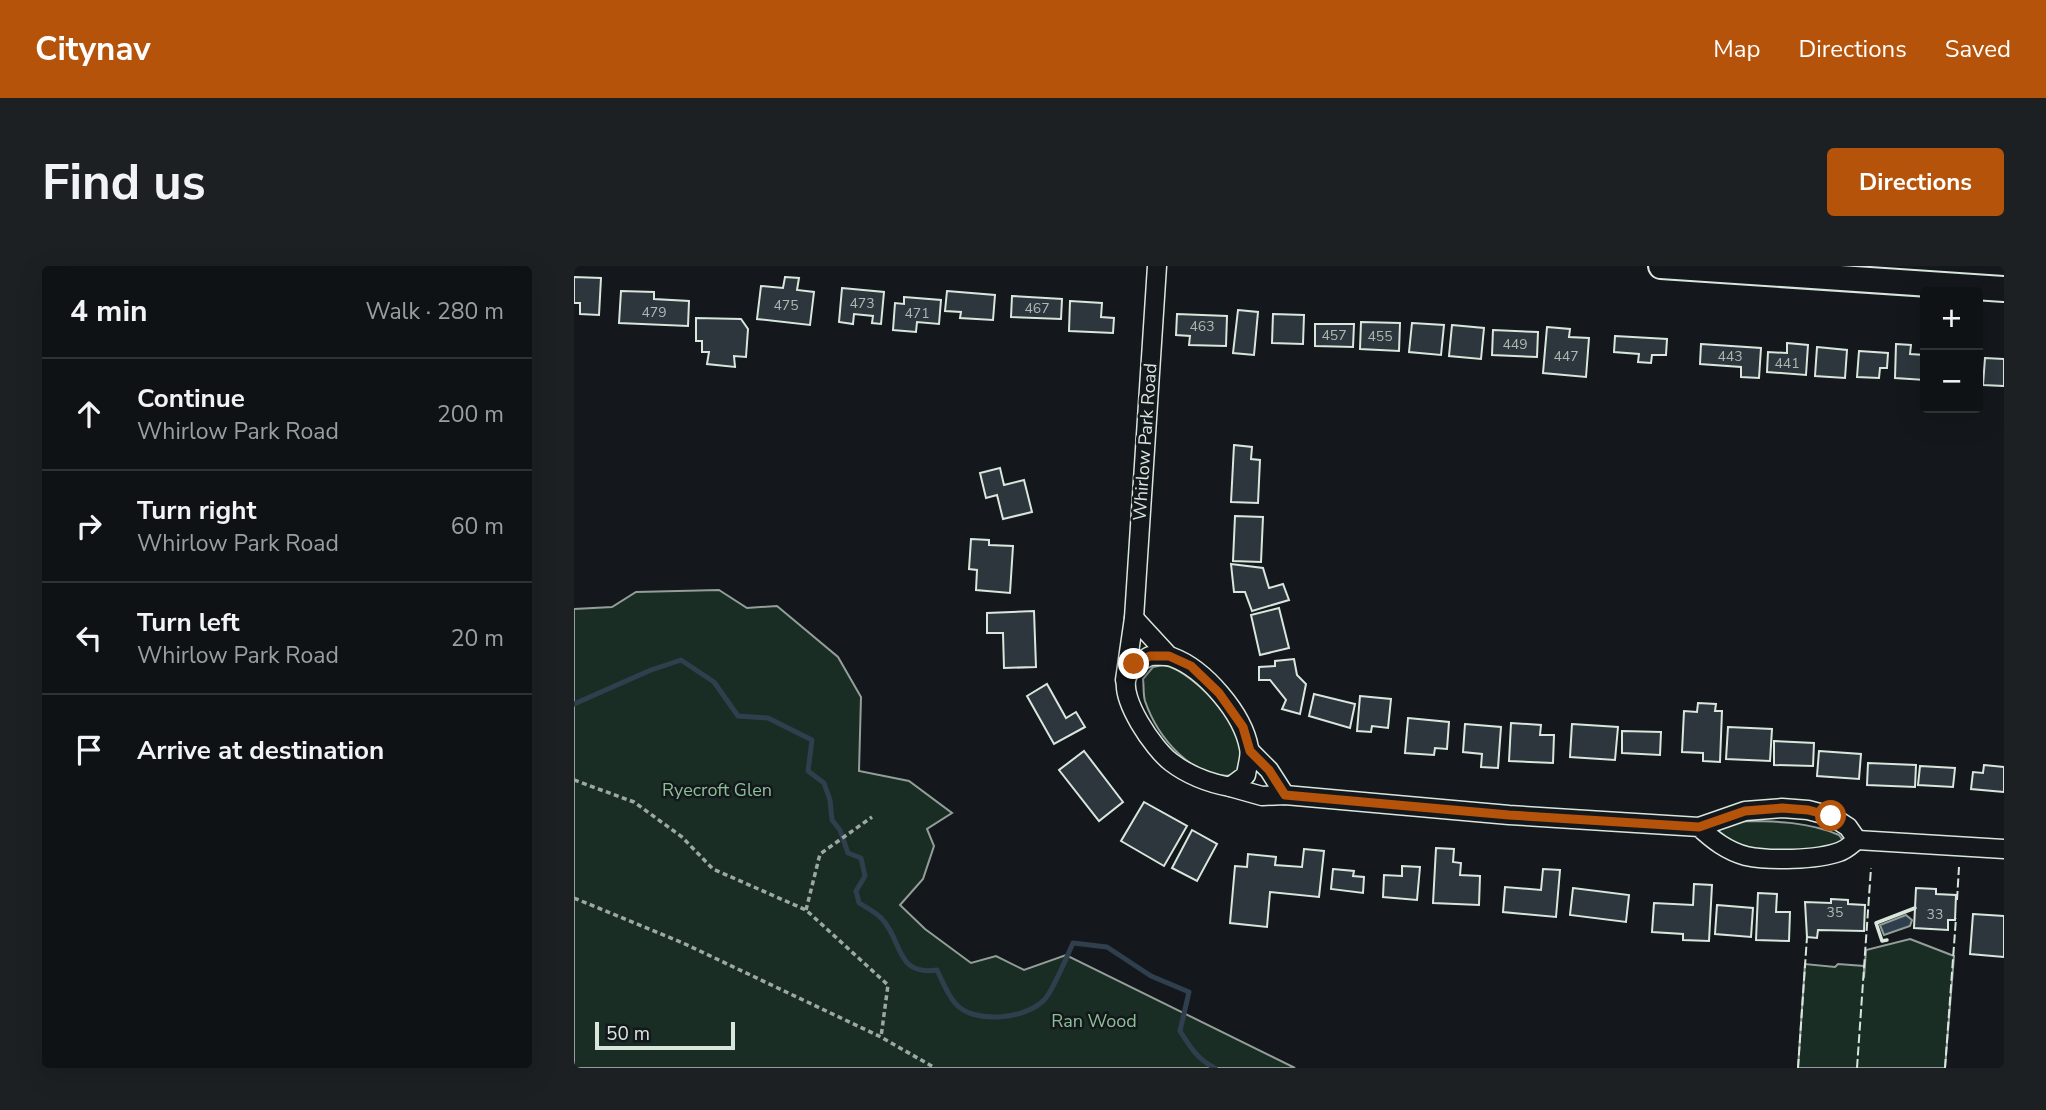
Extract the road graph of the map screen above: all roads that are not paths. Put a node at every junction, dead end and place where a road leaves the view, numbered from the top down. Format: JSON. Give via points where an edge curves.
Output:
{"nodes":[{"id":1,"x":1157,"y":266,"type":"edge"},
{"id":2,"x":1661,"y":266,"type":"edge"},
{"id":3,"x":2004,"y":289,"type":"edge"},
{"id":4,"x":1134,"y":618,"type":"junction"},
{"id":5,"x":1169,"y":656,"type":"junction"},
{"id":6,"x":1125,"y":680,"type":"junction"},
{"id":7,"x":1250,"y":751,"type":"junction"},
{"id":8,"x":1230,"y":788,"type":"junction"},
{"id":9,"x":1285,"y":795,"type":"junction"},
{"id":10,"x":1699,"y":827,"type":"junction"},
{"id":11,"x":1857,"y":840,"type":"junction"},
{"id":12,"x":2004,"y":849,"type":"edge"}],
"edges":[{"from":1,"to":4,"type":"street","name":"Whirlow Park Road"},
{"from":2,"to":3,"type":"main road"},
{"from":4,"to":5,"type":"street"},
{"from":4,"to":6,"type":"street","name":"Whirlow Park Road"},
{"from":5,"to":6,"type":"street","via":[[1150,656],[1134,664]]},
{"from":5,"to":7,"type":"street","via":[[1191,666],[1219,693],[1243,727]]},
{"from":6,"to":8,"type":"street","name":"Whirlow Park Road","via":[[1142,729],[1170,761],[1206,782]]},
{"from":7,"to":8,"type":"street","via":[[1245,775]]},
{"from":7,"to":9,"type":"street"},
{"from":8,"to":9,"type":"street","name":"Whirlow Park Road","via":[[1262,796]]},
{"from":9,"to":10,"type":"street","name":"Whirlow Park Road"},
{"from":10,"to":11,"type":"street","via":[[1718,844],[1746,856],[1815,856],[1841,852]]},
{"from":10,"to":11,"type":"street","name":"Whirlow Park Road","via":[[1745,811],[1808,810],[1831,816]]},
{"from":11,"to":12,"type":"street"}]}
